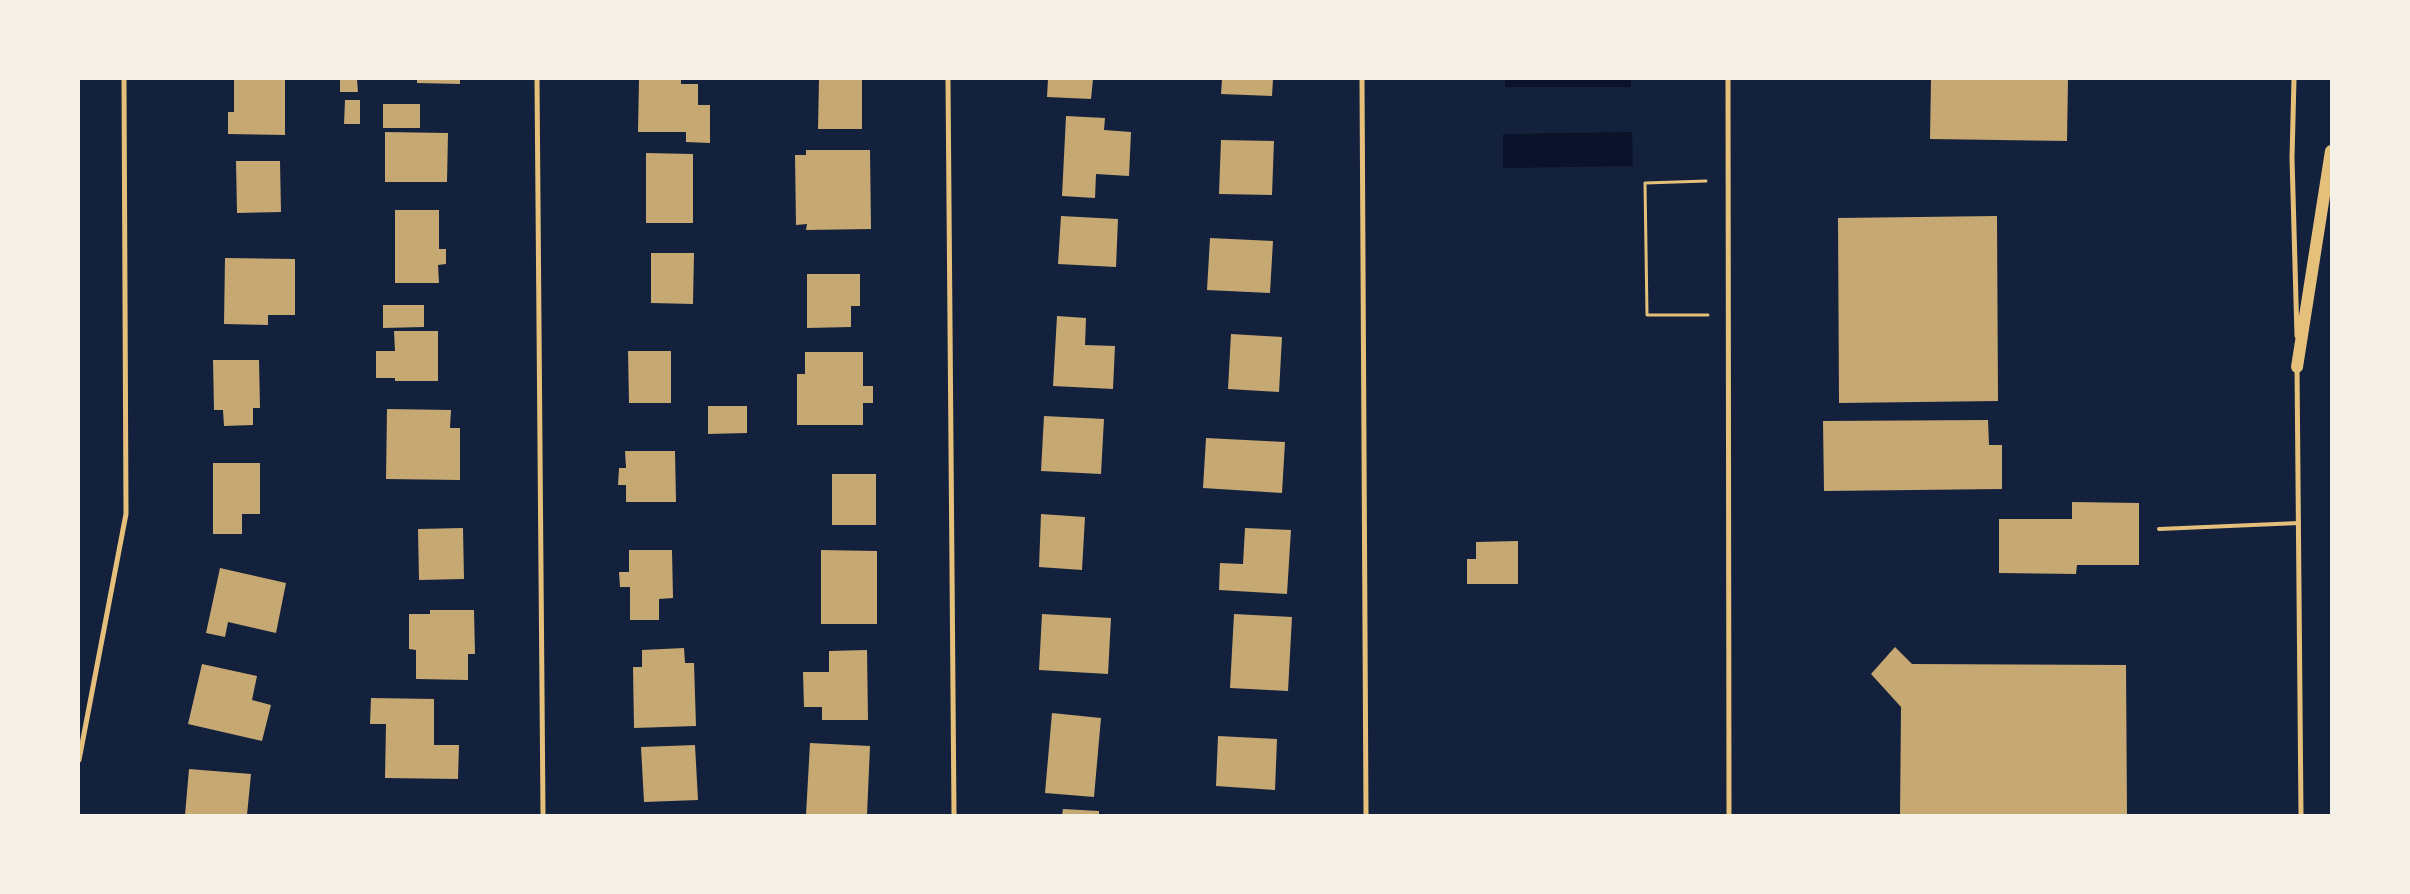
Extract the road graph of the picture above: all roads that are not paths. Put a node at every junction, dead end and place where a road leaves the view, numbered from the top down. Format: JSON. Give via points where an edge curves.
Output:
{"nodes":[{"id":1,"x":124,"y":79,"type":"edge"},
{"id":2,"x":537,"y":79,"type":"edge"},
{"id":3,"x":948,"y":79,"type":"edge"},
{"id":4,"x":1362,"y":79,"type":"edge"},
{"id":5,"x":1728,"y":79,"type":"edge"},
{"id":6,"x":2294,"y":79,"type":"edge"},
{"id":7,"x":2331,"y":151,"type":"edge"},
{"id":8,"x":2297,"y":366,"type":"junction"},
{"id":9,"x":2299,"y":523,"type":"junction"},
{"id":10,"x":2159,"y":529,"type":"dead end"},
{"id":11,"x":79,"y":760,"type":"edge"},
{"id":12,"x":543,"y":815,"type":"edge"},
{"id":13,"x":954,"y":815,"type":"edge"},
{"id":14,"x":1366,"y":815,"type":"edge"},
{"id":15,"x":1729,"y":815,"type":"edge"},
{"id":16,"x":2302,"y":815,"type":"edge"}],
"edges":[{"from":1,"to":11,"type":"street","via":[[126,514]]},
{"from":2,"to":12,"type":"street"},
{"from":3,"to":13,"type":"street"},
{"from":4,"to":14,"type":"street"},
{"from":5,"to":15,"type":"street"},
{"from":6,"to":8,"type":"street","via":[[2292,158]]},
{"from":7,"to":8,"type":"main road"},
{"from":8,"to":9,"type":"street"},
{"from":9,"to":10,"type":"lane"},
{"from":9,"to":16,"type":"street"}]}
